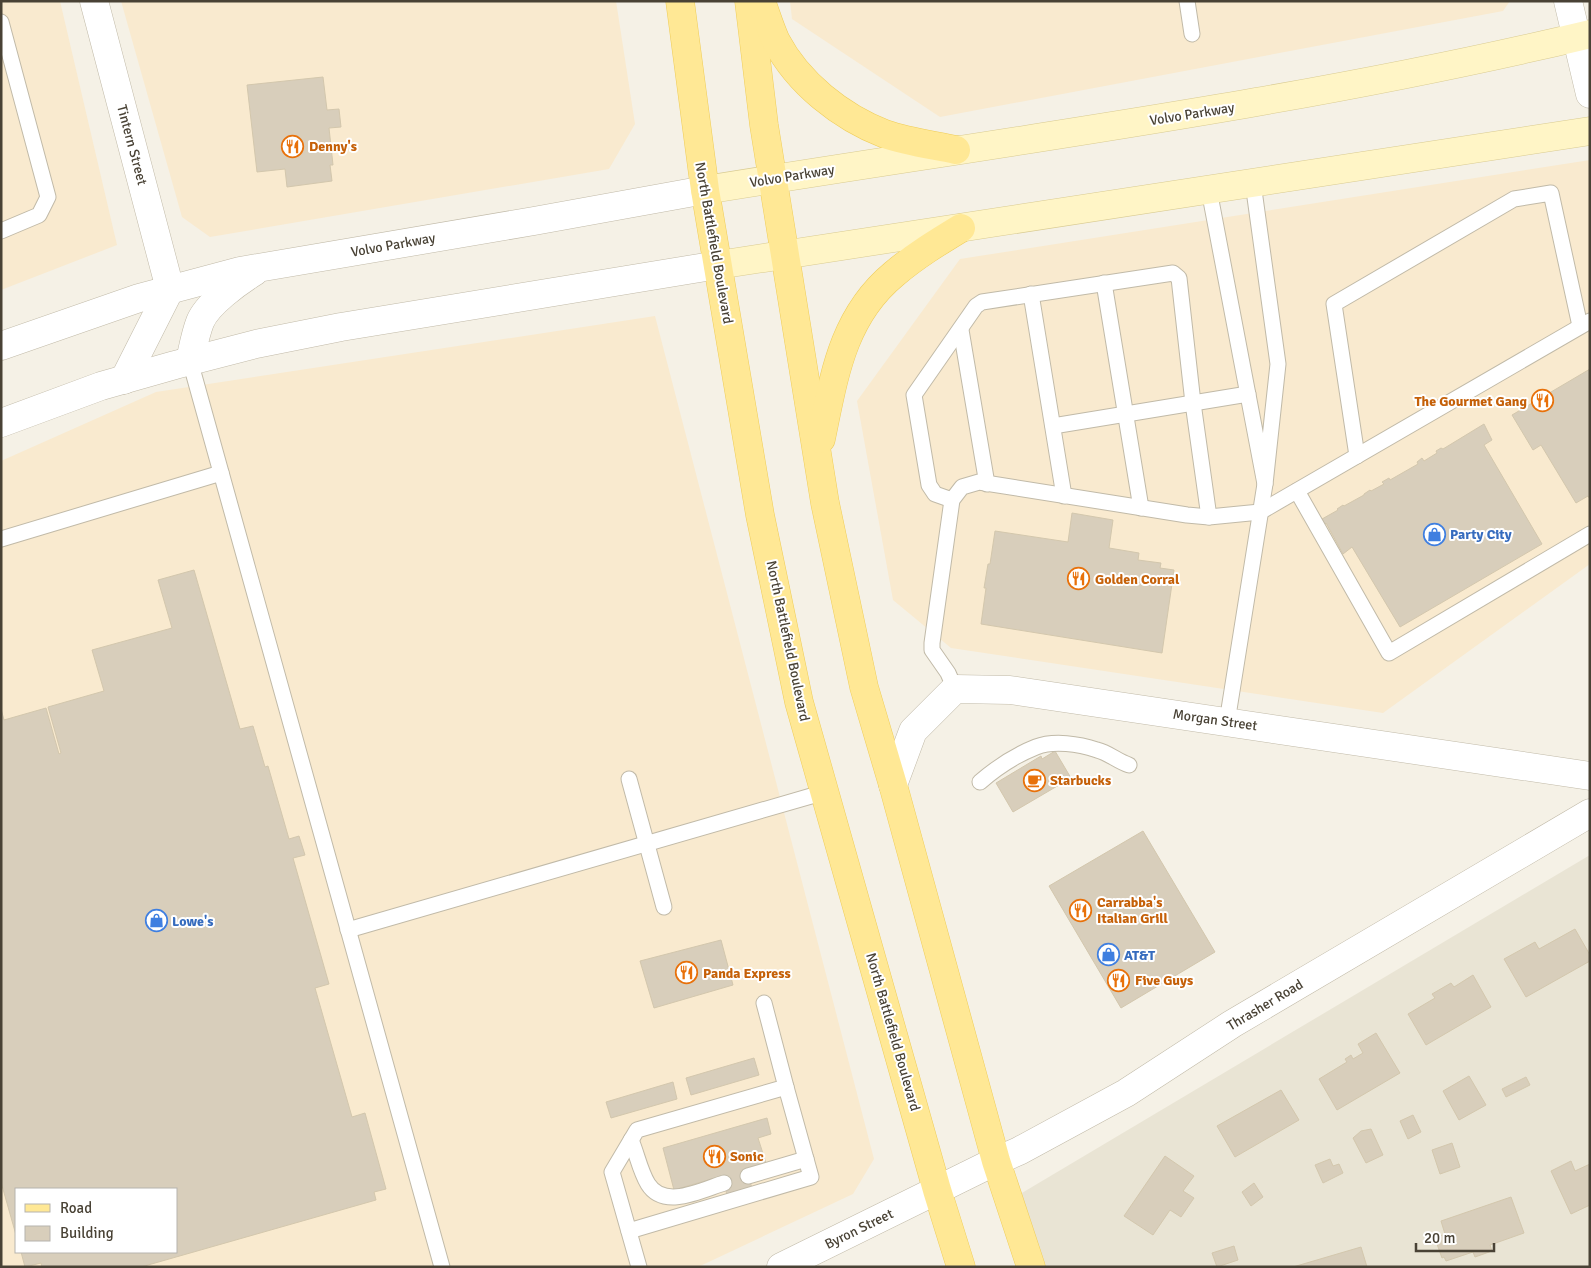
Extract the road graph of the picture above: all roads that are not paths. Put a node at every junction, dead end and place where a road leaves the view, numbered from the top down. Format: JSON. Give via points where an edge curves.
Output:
{"nodes":[{"id":1,"x":94,"y":1,"type":"edge"},
{"id":2,"x":680,"y":1,"type":"edge"},
{"id":3,"x":749,"y":1,"type":"edge"},
{"id":4,"x":761,"y":1,"type":"edge"},
{"id":5,"x":1187,"y":1,"type":"edge"},
{"id":6,"x":1568,"y":1,"type":"edge"},
{"id":7,"x":1,"y":22,"type":"edge"},
{"id":8,"x":1192,"y":34,"type":"dead end"},
{"id":9,"x":1583,"y":36,"type":"edge"},
{"id":10,"x":1590,"y":94,"type":"edge"},
{"id":11,"x":1590,"y":131,"type":"edge"},
{"id":12,"x":956,"y":150,"type":"junction"},
{"id":13,"x":773,"y":179,"type":"junction"},
{"id":14,"x":1253,"y":183,"type":"junction"},
{"id":15,"x":705,"y":190,"type":"junction"},
{"id":16,"x":1209,"y":190,"type":"junction"},
{"id":17,"x":961,"y":228,"type":"junction"},
{"id":18,"x":1,"y":231,"type":"edge"},
{"id":19,"x":786,"y":254,"type":"junction"},
{"id":20,"x":718,"y":265,"type":"junction"},
{"id":21,"x":264,"y":266,"type":"junction"},
{"id":22,"x":1104,"y":283,"type":"junction"},
{"id":23,"x":170,"y":289,"type":"junction"},
{"id":24,"x":1031,"y":294,"type":"junction"},
{"id":25,"x":1585,"y":324,"type":"edge"},
{"id":26,"x":961,"y":330,"type":"junction"},
{"id":27,"x":1,"y":346,"type":"edge"},
{"id":28,"x":190,"y":361,"type":"junction"},
{"id":29,"x":124,"y":380,"type":"junction"},
{"id":30,"x":1248,"y":394,"type":"junction"},
{"id":31,"x":1193,"y":403,"type":"junction"},
{"id":32,"x":1126,"y":414,"type":"junction"},
{"id":33,"x":1,"y":423,"type":"edge"},
{"id":34,"x":1053,"y":426,"type":"junction"},
{"id":35,"x":1357,"y":456,"type":"junction"},
{"id":36,"x":820,"y":467,"type":"junction"},
{"id":37,"x":221,"y":473,"type":"junction"},
{"id":38,"x":987,"y":484,"type":"junction"},
{"id":39,"x":1265,"y":484,"type":"junction"},
{"id":40,"x":1297,"y":492,"type":"junction"},
{"id":41,"x":1064,"y":496,"type":"junction"},
{"id":42,"x":952,"y":500,"type":"junction"},
{"id":43,"x":1141,"y":508,"type":"junction"},
{"id":44,"x":1260,"y":512,"type":"junction"},
{"id":45,"x":1209,"y":517,"type":"junction"},
{"id":46,"x":1590,"y":534,"type":"edge"},
{"id":47,"x":1,"y":539,"type":"edge"},
{"id":48,"x":955,"y":689,"type":"junction"},
{"id":49,"x":1226,"y":722,"type":"junction"},
{"id":50,"x":1128,"y":764,"type":"dead end"},
{"id":51,"x":1590,"y":776,"type":"edge"},
{"id":52,"x":629,"y":779,"type":"dead end"},
{"id":53,"x":980,"y":782,"type":"dead end"},
{"id":54,"x":893,"y":785,"type":"junction"},
{"id":55,"x":825,"y":792,"type":"junction"},
{"id":56,"x":1590,"y":813,"type":"edge"},
{"id":57,"x":647,"y":844,"type":"junction"},
{"id":58,"x":664,"y":907,"type":"dead end"},
{"id":59,"x":348,"y":930,"type":"junction"},
{"id":60,"x":764,"y":1003,"type":"dead end"},
{"id":61,"x":786,"y":1087,"type":"junction"},
{"id":62,"x":631,"y":1140,"type":"junction"},
{"id":63,"x":806,"y":1158,"type":"junction"},
{"id":64,"x":996,"y":1161,"type":"junction"},
{"id":65,"x":748,"y":1176,"type":"dead end"},
{"id":66,"x":724,"y":1183,"type":"dead end"},
{"id":67,"x":937,"y":1190,"type":"junction"},
{"id":68,"x":629,"y":1231,"type":"junction"},
{"id":69,"x":798,"y":1263,"type":"edge"},
{"id":70,"x":442,"y":1267,"type":"edge"},
{"id":71,"x":640,"y":1267,"type":"edge"},
{"id":72,"x":961,"y":1267,"type":"edge"},
{"id":73,"x":1031,"y":1267,"type":"edge"}],
"edges":[{"from":1,"to":23,"type":"street","name":"Tintern Street"},
{"from":2,"to":15,"type":"main road","name":"North Battlefield Boulevard"},
{"from":3,"to":13,"type":"main road"},
{"from":4,"to":12,"type":"main road","via":[[777,41],[800,75],[847,116],[886,134]]},
{"from":5,"to":8,"type":"lane"},
{"from":6,"to":9,"type":"street"},
{"from":7,"to":18,"type":"lane","via":[[48,197],[39,215]]},
{"from":9,"to":10,"type":"street"},
{"from":9,"to":12,"type":"main road","name":"Volvo Parkway","via":[[1392,78],[1242,106]]},
{"from":11,"to":14,"type":"main road"},
{"from":12,"to":13,"type":"main road","name":"Volvo Parkway"},
{"from":13,"to":15,"type":"main road","name":"Volvo Parkway"},
{"from":13,"to":19,"type":"main road"},
{"from":14,"to":16,"type":"main road"},
{"from":14,"to":39,"type":"lane","via":[[1278,364]]},
{"from":15,"to":20,"type":"main road","name":"North Battlefield Boulevard"},
{"from":15,"to":21,"type":"street","name":"Volvo Parkway"},
{"from":16,"to":17,"type":"main road"},
{"from":16,"to":30,"type":"lane"},
{"from":17,"to":19,"type":"main road"},
{"from":17,"to":36,"type":"main road","via":[[893,274],[864,306],[845,342],[835,371]]},
{"from":19,"to":20,"type":"main road"},
{"from":19,"to":36,"type":"main road"},
{"from":20,"to":28,"type":"street","via":[[341,327]]},
{"from":20,"to":55,"type":"main road","name":"North Battlefield Boulevard","via":[[760,515],[800,702]]},
{"from":21,"to":23,"type":"street","name":"Volvo Parkway"},
{"from":21,"to":28,"type":"street","via":[[236,283],[210,308],[200,321]]},
{"from":22,"to":24,"type":"lane"},
{"from":22,"to":31,"type":"lane","via":[[1166,273],[1177,275]]},
{"from":22,"to":32,"type":"lane"},
{"from":23,"to":27,"type":"street","name":"Volvo Parkway"},
{"from":23,"to":29,"type":"street"},
{"from":24,"to":26,"type":"lane","via":[[982,302]]},
{"from":24,"to":34,"type":"lane"},
{"from":25,"to":35,"type":"lane"},
{"from":25,"to":35,"type":"lane","via":[[1551,193],[1514,199],[1334,304]]},
{"from":26,"to":38,"type":"lane"},
{"from":26,"to":42,"type":"lane","via":[[914,395],[929,485],[935,494]]},
{"from":28,"to":29,"type":"street"},
{"from":28,"to":37,"type":"lane"},
{"from":29,"to":33,"type":"street"},
{"from":30,"to":31,"type":"lane"},
{"from":30,"to":39,"type":"lane"},
{"from":31,"to":32,"type":"lane"},
{"from":31,"to":45,"type":"lane"},
{"from":32,"to":34,"type":"lane"},
{"from":32,"to":43,"type":"lane"},
{"from":34,"to":41,"type":"lane"},
{"from":35,"to":40,"type":"lane"},
{"from":36,"to":54,"type":"main road","via":[[864,687]]},
{"from":37,"to":47,"type":"lane"},
{"from":37,"to":59,"type":"lane"},
{"from":38,"to":41,"type":"lane"},
{"from":38,"to":42,"type":"lane","via":[[979,482],[962,487]]},
{"from":39,"to":44,"type":"lane"},
{"from":40,"to":44,"type":"lane"},
{"from":40,"to":46,"type":"lane","via":[[1389,654]]},
{"from":41,"to":43,"type":"lane"},
{"from":42,"to":48,"type":"lane","via":[[932,650]]},
{"from":43,"to":45,"type":"lane"},
{"from":44,"to":45,"type":"lane"},
{"from":44,"to":49,"type":"lane"},
{"from":48,"to":49,"type":"street","name":"Morgan Street","via":[[1010,690]]},
{"from":48,"to":54,"type":"street","via":[[913,731]]},
{"from":49,"to":51,"type":"street","name":"Morgan Street"},
{"from":50,"to":53,"type":"lane","via":[[1089,747],[1036,746],[994,770]]},
{"from":52,"to":57,"type":"lane"},
{"from":54,"to":64,"type":"main road"},
{"from":55,"to":57,"type":"lane"},
{"from":55,"to":67,"type":"main road","name":"North Battlefield Boulevard"},
{"from":56,"to":64,"type":"street","name":"Thrasher Road","via":[[1232,1024],[1126,1092]]},
{"from":57,"to":58,"type":"lane"},
{"from":57,"to":59,"type":"lane"},
{"from":59,"to":70,"type":"lane"},
{"from":60,"to":61,"type":"lane"},
{"from":61,"to":62,"type":"lane","via":[[637,1130]]},
{"from":61,"to":63,"type":"lane"},
{"from":62,"to":66,"type":"lane","via":[[649,1186],[658,1194],[668,1198],[679,1197]]},
{"from":62,"to":68,"type":"lane","via":[[612,1172]]},
{"from":63,"to":65,"type":"lane"},
{"from":63,"to":68,"type":"lane","via":[[811,1177]]},
{"from":64,"to":67,"type":"street","name":"Thrasher Road"},
{"from":64,"to":73,"type":"main road"},
{"from":67,"to":69,"type":"street","name":"Byron Street"},
{"from":67,"to":72,"type":"main road","name":"North Battlefield Boulevard"},
{"from":68,"to":71,"type":"lane"}]}
